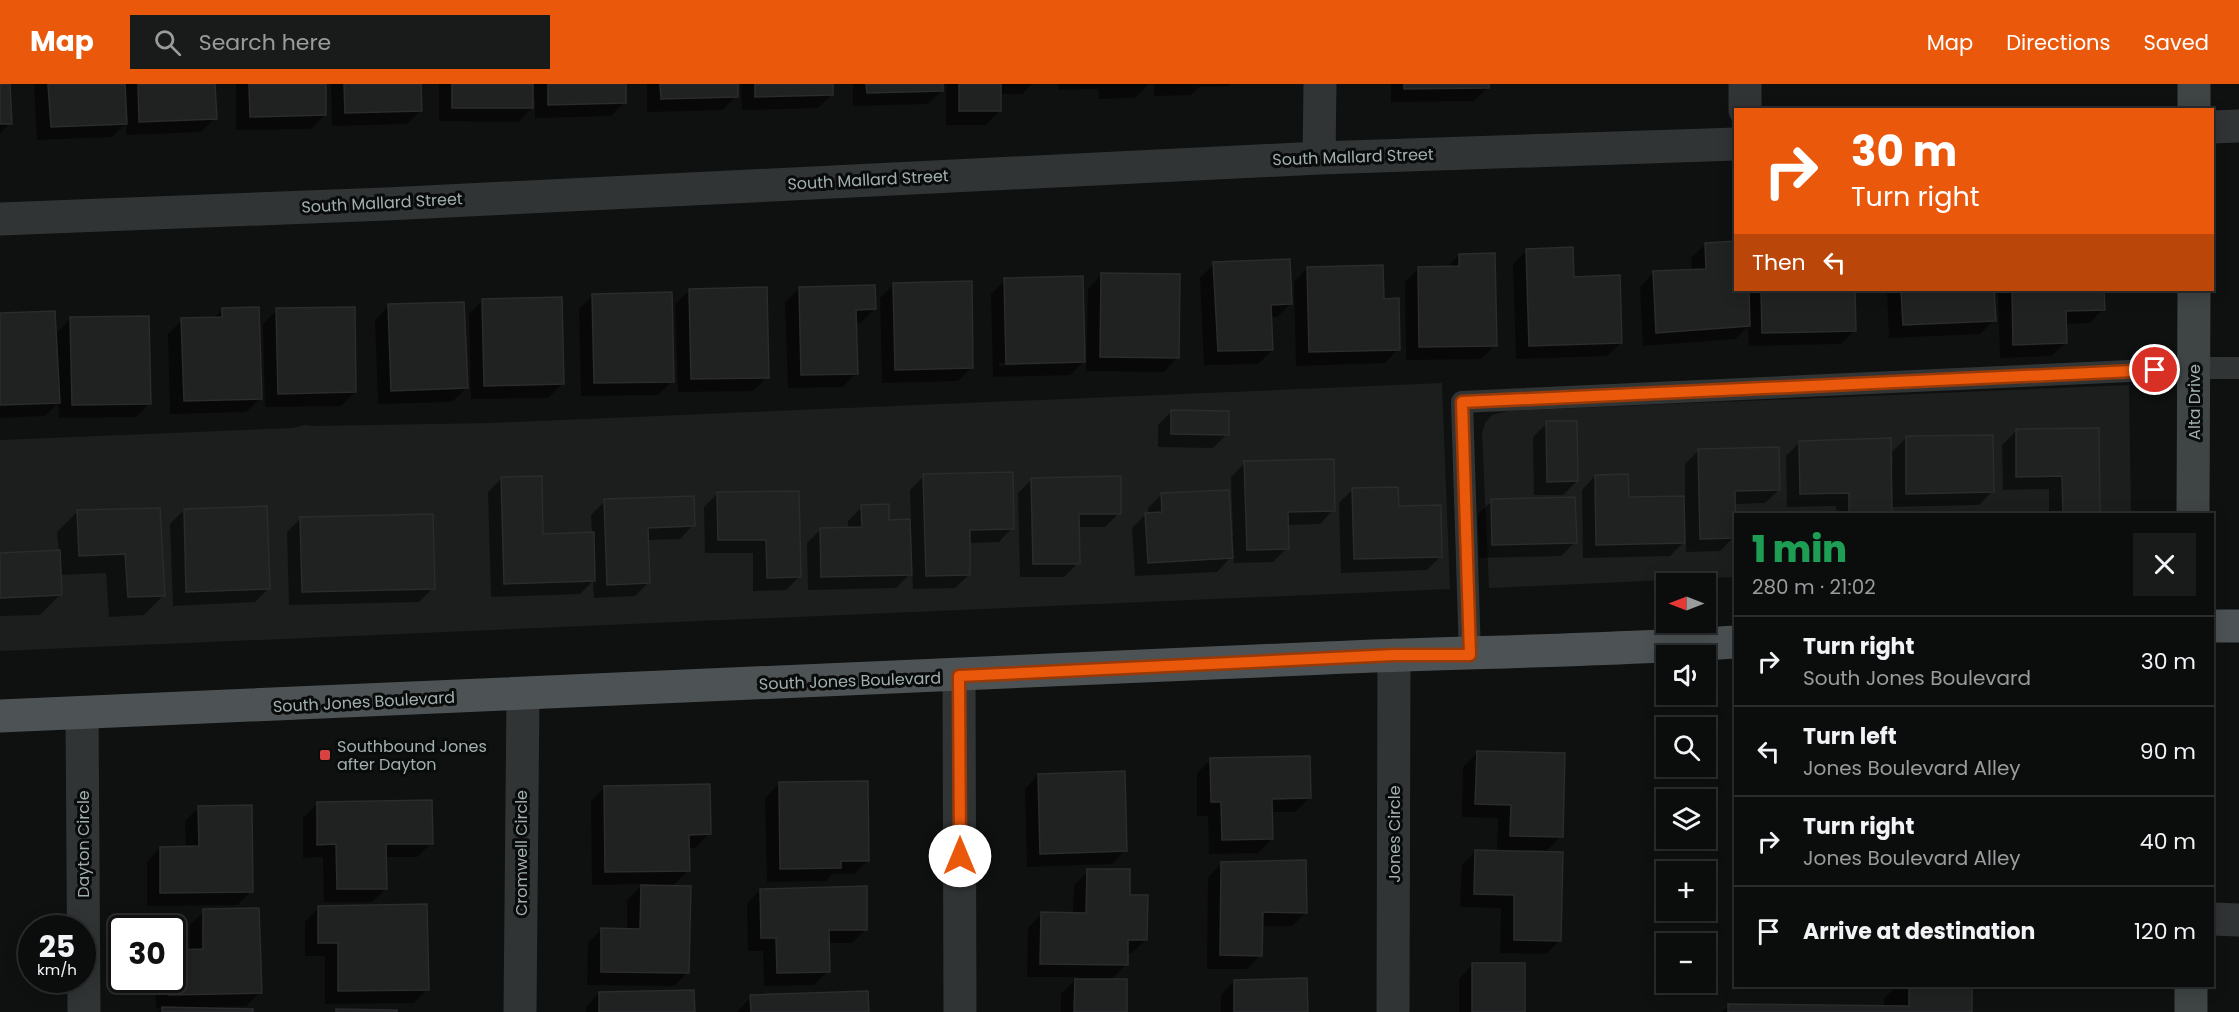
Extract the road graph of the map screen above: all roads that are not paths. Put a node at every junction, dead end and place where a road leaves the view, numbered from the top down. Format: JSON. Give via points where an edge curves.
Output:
{"nodes":[{"id":1,"x":1320,"y":84,"type":"edge"},
{"id":2,"x":1745,"y":84,"type":"edge"},
{"id":3,"x":2194,"y":84,"type":"edge"},
{"id":4,"x":1745,"y":108,"type":"edge"},
{"id":5,"x":2194,"y":108,"type":"edge"},
{"id":6,"x":2239,"y":126,"type":"edge"},
{"id":7,"x":2214,"y":127,"type":"edge"},
{"id":8,"x":1734,"y":144,"type":"edge"},
{"id":9,"x":1319,"y":158,"type":"junction"},
{"id":10,"x":0,"y":219,"type":"edge"},
{"id":11,"x":2194,"y":291,"type":"edge"},
{"id":12,"x":2194,"y":368,"type":"junction"},
{"id":13,"x":2239,"y":368,"type":"edge"},
{"id":14,"x":2193,"y":513,"type":"edge"},
{"id":15,"x":2214,"y":626,"type":"edge"},
{"id":16,"x":2239,"y":626,"type":"edge"},
{"id":17,"x":1734,"y":642,"type":"edge"},
{"id":18,"x":1394,"y":655,"type":"junction"},
{"id":19,"x":1470,"y":655,"type":"junction"},
{"id":20,"x":959,"y":676,"type":"junction"},
{"id":21,"x":523,"y":695,"type":"junction"},
{"id":22,"x":82,"y":713,"type":"junction"},
{"id":23,"x":0,"y":716,"type":"edge"},
{"id":24,"x":2214,"y":919,"type":"edge"},
{"id":25,"x":2239,"y":920,"type":"edge"},
{"id":26,"x":2191,"y":987,"type":"edge"},
{"id":27,"x":84,"y":1012,"type":"edge"},
{"id":28,"x":520,"y":1012,"type":"edge"},
{"id":29,"x":960,"y":1012,"type":"edge"},
{"id":30,"x":1394,"y":1012,"type":"edge"},
{"id":31,"x":2191,"y":1012,"type":"edge"}],
"edges":[{"from":1,"to":9,"type":"street"},
{"from":2,"to":4,"type":"street"},
{"from":3,"to":5,"type":"main road"},
{"from":6,"to":7,"type":"street"},
{"from":8,"to":9,"type":"street","name":"South Mallard Street"},
{"from":9,"to":10,"type":"street","name":"South Mallard Street"},
{"from":11,"to":12,"type":"main road","name":"Alta Drive"},
{"from":12,"to":13,"type":"lane"},
{"from":12,"to":14,"type":"main road","name":"Alta Drive"},
{"from":12,"to":19,"type":"lane","via":[[1462,402]]},
{"from":15,"to":16,"type":"main road"},
{"from":17,"to":19,"type":"main road","name":"South Jones Boulevard"},
{"from":18,"to":19,"type":"main road","name":"South Jones Boulevard"},
{"from":18,"to":20,"type":"main road","name":"South Jones Boulevard"},
{"from":18,"to":30,"type":"street","name":"Jones Circle"},
{"from":20,"to":21,"type":"main road","name":"South Jones Boulevard"},
{"from":20,"to":29,"type":"street"},
{"from":21,"to":22,"type":"main road","name":"South Jones Boulevard"},
{"from":21,"to":28,"type":"street","name":"Cromwell Circle"},
{"from":22,"to":23,"type":"main road","name":"South Jones Boulevard"},
{"from":22,"to":27,"type":"street","name":"Dayton Circle"},
{"from":24,"to":25,"type":"street"},
{"from":26,"to":31,"type":"main road"}]}
